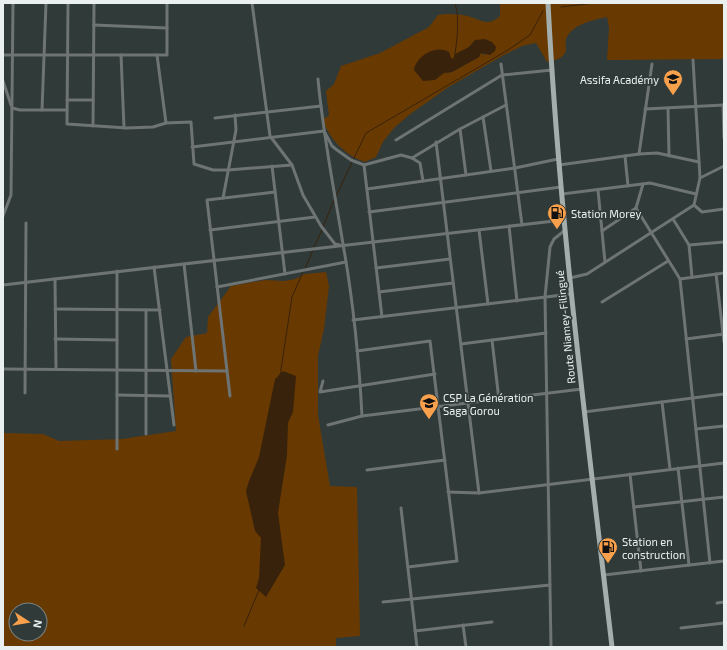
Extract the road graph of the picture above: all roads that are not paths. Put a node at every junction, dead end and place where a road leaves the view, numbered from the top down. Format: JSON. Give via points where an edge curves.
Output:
{"nodes":[{"id":1,"x":13,"y":3,"type":"edge"},
{"id":2,"x":46,"y":3,"type":"edge"},
{"id":3,"x":68,"y":3,"type":"edge"},
{"id":4,"x":94,"y":3,"type":"edge"},
{"id":5,"x":167,"y":3,"type":"edge"},
{"id":6,"x":252,"y":3,"type":"edge"},
{"id":7,"x":548,"y":3,"type":"edge"},
{"id":8,"x":94,"y":25,"type":"junction"},
{"id":9,"x":167,"y":28,"type":"junction"},
{"id":10,"x":3,"y":55,"type":"edge"},
{"id":11,"x":12,"y":55,"type":"junction"},
{"id":12,"x":44,"y":55,"type":"junction"},
{"id":13,"x":68,"y":55,"type":"junction"},
{"id":14,"x":94,"y":55,"type":"junction"},
{"id":15,"x":121,"y":55,"type":"junction"},
{"id":16,"x":157,"y":55,"type":"junction"},
{"id":17,"x":693,"y":60,"type":"dead end"},
{"id":18,"x":501,"y":64,"type":"dead end"},
{"id":19,"x":652,"y":64,"type":"dead end"},
{"id":20,"x":552,"y":70,"type":"junction"},
{"id":21,"x":502,"y":75,"type":"junction"},
{"id":22,"x":318,"y":79,"type":"dead end"},
{"id":23,"x":3,"y":81,"type":"edge"},
{"id":24,"x":67,"y":100,"type":"junction"},
{"id":25,"x":93,"y":100,"type":"junction"},
{"id":26,"x":723,"y":105,"type":"edge"},
{"id":27,"x":321,"y":106,"type":"junction"},
{"id":28,"x":506,"y":106,"type":"junction"},
{"id":29,"x":696,"y":106,"type":"junction"},
{"id":30,"x":12,"y":108,"type":"junction"},
{"id":31,"x":668,"y":108,"type":"junction"},
{"id":32,"x":645,"y":109,"type":"junction"},
{"id":33,"x":42,"y":110,"type":"junction"},
{"id":34,"x":67,"y":110,"type":"junction"},
{"id":35,"x":267,"y":112,"type":"junction"},
{"id":36,"x":235,"y":116,"type":"junction"},
{"id":37,"x":483,"y":117,"type":"junction"},
{"id":38,"x":215,"y":118,"type":"dead end"},
{"id":39,"x":166,"y":123,"type":"junction"},
{"id":40,"x":92,"y":126,"type":"junction"},
{"id":41,"x":124,"y":128,"type":"junction"},
{"id":42,"x":460,"y":129,"type":"junction"},
{"id":43,"x":324,"y":131,"type":"junction"},
{"id":44,"x":270,"y":136,"type":"junction"},
{"id":45,"x":724,"y":138,"type":"edge"},
{"id":46,"x":396,"y":140,"type":"dead end"},
{"id":47,"x":234,"y":142,"type":"junction"},
{"id":48,"x":436,"y":142,"type":"junction"},
{"id":49,"x":192,"y":148,"type":"junction"},
{"id":50,"x":639,"y":154,"type":"junction"},
{"id":51,"x":624,"y":156,"type":"junction"},
{"id":52,"x":669,"y":156,"type":"junction"},
{"id":53,"x":412,"y":158,"type":"junction"},
{"id":54,"x":558,"y":159,"type":"junction"},
{"id":55,"x":699,"y":162,"type":"junction"},
{"id":56,"x":292,"y":165,"type":"junction"},
{"id":57,"x":559,"y":165,"type":"junction"},
{"id":58,"x":272,"y":166,"type":"junction"},
{"id":59,"x":364,"y":166,"type":"junction"},
{"id":60,"x":724,"y":166,"type":"edge"},
{"id":61,"x":515,"y":168,"type":"junction"},
{"id":62,"x":228,"y":170,"type":"junction"},
{"id":63,"x":491,"y":171,"type":"junction"},
{"id":64,"x":466,"y":175,"type":"junction"},
{"id":65,"x":440,"y":178,"type":"junction"},
{"id":66,"x":700,"y":178,"type":"junction"},
{"id":67,"x":422,"y":181,"type":"junction"},
{"id":68,"x":643,"y":184,"type":"junction"},
{"id":69,"x":628,"y":186,"type":"junction"},
{"id":70,"x":561,"y":187,"type":"junction"},
{"id":71,"x":367,"y":189,"type":"junction"},
{"id":72,"x":598,"y":190,"type":"junction"},
{"id":73,"x":275,"y":192,"type":"junction"},
{"id":74,"x":518,"y":193,"type":"junction"},
{"id":75,"x":562,"y":194,"type":"junction"},
{"id":76,"x":696,"y":194,"type":"junction"},
{"id":77,"x":223,"y":198,"type":"junction"},
{"id":78,"x":443,"y":203,"type":"junction"},
{"id":79,"x":694,"y":205,"type":"junction"},
{"id":80,"x":636,"y":208,"type":"junction"},
{"id":81,"x":724,"y":209,"type":"edge"},
{"id":82,"x":370,"y":212,"type":"junction"},
{"id":83,"x":3,"y":216,"type":"edge"},
{"id":84,"x":315,"y":217,"type":"junction"},
{"id":85,"x":673,"y":219,"type":"junction"},
{"id":86,"x":563,"y":220,"type":"junction"},
{"id":87,"x":26,"y":222,"type":"dead end"},
{"id":88,"x":279,"y":222,"type":"junction"},
{"id":89,"x":522,"y":225,"type":"junction"},
{"id":90,"x":509,"y":226,"type":"junction"},
{"id":91,"x":210,"y":230,"type":"junction"},
{"id":92,"x":479,"y":230,"type":"junction"},
{"id":93,"x":564,"y":231,"type":"junction"},
{"id":94,"x":602,"y":231,"type":"junction"},
{"id":95,"x":651,"y":233,"type":"junction"},
{"id":96,"x":447,"y":234,"type":"junction"},
{"id":97,"x":373,"y":242,"type":"junction"},
{"id":98,"x":724,"y":242,"type":"edge"},
{"id":99,"x":689,"y":245,"type":"junction"},
{"id":100,"x":344,"y":246,"type":"junction"},
{"id":101,"x":283,"y":253,"type":"junction"},
{"id":102,"x":450,"y":259,"type":"junction"},
{"id":103,"x":214,"y":261,"type":"junction"},
{"id":104,"x":668,"y":261,"type":"junction"},
{"id":105,"x":346,"y":262,"type":"junction"},
{"id":106,"x":605,"y":262,"type":"junction"},
{"id":107,"x":184,"y":264,"type":"junction"},
{"id":108,"x":154,"y":267,"type":"junction"},
{"id":109,"x":376,"y":268,"type":"junction"},
{"id":110,"x":118,"y":272,"type":"junction"},
{"id":111,"x":724,"y":273,"type":"edge"},
{"id":112,"x":285,"y":274,"type":"junction"},
{"id":113,"x":716,"y":274,"type":"junction"},
{"id":114,"x":570,"y":278,"type":"junction"},
{"id":115,"x":692,"y":278,"type":"junction"},
{"id":116,"x":55,"y":279,"type":"junction"},
{"id":117,"x":680,"y":279,"type":"junction"},
{"id":118,"x":26,"y":282,"type":"junction"},
{"id":119,"x":453,"y":283,"type":"junction"},
{"id":120,"x":3,"y":285,"type":"edge"},
{"id":121,"x":217,"y":287,"type":"junction"},
{"id":122,"x":379,"y":292,"type":"junction"},
{"id":123,"x":571,"y":294,"type":"junction"},
{"id":124,"x":545,"y":297,"type":"junction"},
{"id":125,"x":517,"y":301,"type":"junction"},
{"id":126,"x":602,"y":302,"type":"dead end"},
{"id":127,"x":488,"y":304,"type":"junction"},
{"id":128,"x":456,"y":308,"type":"junction"},
{"id":129,"x":56,"y":309,"type":"junction"},
{"id":130,"x":117,"y":310,"type":"junction"},
{"id":131,"x":146,"y":310,"type":"junction"},
{"id":132,"x":160,"y":310,"type":"junction"},
{"id":133,"x":382,"y":317,"type":"junction"},
{"id":134,"x":353,"y":320,"type":"junction"},
{"id":135,"x":546,"y":333,"type":"junction"},
{"id":136,"x":724,"y":334,"type":"edge"},
{"id":137,"x":56,"y":339,"type":"junction"},
{"id":138,"x":686,"y":339,"type":"junction"},
{"id":139,"x":117,"y":340,"type":"junction"},
{"id":140,"x":492,"y":340,"type":"junction"},
{"id":141,"x":724,"y":342,"type":"edge"},
{"id":142,"x":461,"y":344,"type":"junction"},
{"id":143,"x":357,"y":351,"type":"junction"},
{"id":144,"x":3,"y":369,"type":"edge"},
{"id":145,"x":25,"y":369,"type":"junction"},
{"id":146,"x":56,"y":369,"type":"junction"},
{"id":147,"x":117,"y":370,"type":"junction"},
{"id":148,"x":146,"y":370,"type":"junction"},
{"id":149,"x":167,"y":370,"type":"junction"},
{"id":150,"x":196,"y":371,"type":"junction"},
{"id":151,"x":227,"y":371,"type":"junction"},
{"id":152,"x":435,"y":374,"type":"junction"},
{"id":153,"x":323,"y":381,"type":"dead end"},
{"id":154,"x":361,"y":385,"type":"junction"},
{"id":155,"x":582,"y":389,"type":"junction"},
{"id":156,"x":25,"y":393,"type":"dead end"},
{"id":157,"x":547,"y":394,"type":"junction"},
{"id":158,"x":724,"y":394,"type":"edge"},
{"id":159,"x":117,"y":395,"type":"junction"},
{"id":160,"x":146,"y":396,"type":"junction"},
{"id":161,"x":170,"y":396,"type":"junction"},
{"id":162,"x":230,"y":396,"type":"dead end"},
{"id":163,"x":692,"y":398,"type":"junction"},
{"id":164,"x":499,"y":400,"type":"junction"},
{"id":165,"x":662,"y":402,"type":"junction"},
{"id":166,"x":468,"y":404,"type":"junction"},
{"id":167,"x":439,"y":406,"type":"junction"},
{"id":168,"x":584,"y":412,"type":"junction"},
{"id":169,"x":362,"y":416,"type":"junction"},
{"id":170,"x":174,"y":425,"type":"dead end"},
{"id":171,"x":328,"y":425,"type":"dead end"},
{"id":172,"x":724,"y":426,"type":"edge"},
{"id":173,"x":696,"y":429,"type":"junction"},
{"id":174,"x":146,"y":434,"type":"dead end"},
{"id":175,"x":117,"y":449,"type":"dead end"},
{"id":176,"x":445,"y":460,"type":"junction"},
{"id":177,"x":724,"y":463,"type":"edge"},
{"id":178,"x":700,"y":466,"type":"junction"},
{"id":179,"x":678,"y":468,"type":"junction"},
{"id":180,"x":670,"y":469,"type":"junction"},
{"id":181,"x":367,"y":470,"type":"dead end"},
{"id":182,"x":630,"y":474,"type":"junction"},
{"id":183,"x":592,"y":479,"type":"junction"},
{"id":184,"x":548,"y":485,"type":"junction"},
{"id":185,"x":448,"y":492,"type":"junction"},
{"id":186,"x":478,"y":493,"type":"junction"},
{"id":187,"x":724,"y":497,"type":"edge"},
{"id":188,"x":703,"y":499,"type":"junction"},
{"id":189,"x":682,"y":502,"type":"junction"},
{"id":190,"x":634,"y":507,"type":"junction"},
{"id":191,"x":401,"y":508,"type":"dead end"},
{"id":192,"x":724,"y":561,"type":"edge"},
{"id":193,"x":710,"y":563,"type":"junction"},
{"id":194,"x":689,"y":565,"type":"junction"},
{"id":195,"x":408,"y":567,"type":"junction"},
{"id":196,"x":641,"y":571,"type":"junction"},
{"id":197,"x":604,"y":575,"type":"junction"},
{"id":198,"x":550,"y":585,"type":"junction"},
{"id":199,"x":411,"y":599,"type":"junction"},
{"id":200,"x":383,"y":602,"type":"dead end"},
{"id":201,"x":724,"y":602,"type":"edge"},
{"id":202,"x":717,"y":603,"type":"dead end"},
{"id":203,"x":492,"y":622,"type":"dead end"},
{"id":204,"x":724,"y":623,"type":"edge"},
{"id":205,"x":463,"y":625,"type":"junction"},
{"id":206,"x":681,"y":628,"type":"dead end"},
{"id":207,"x":415,"y":631,"type":"junction"},
{"id":208,"x":417,"y":647,"type":"edge"},
{"id":209,"x":466,"y":647,"type":"edge"},
{"id":210,"x":551,"y":647,"type":"edge"},
{"id":211,"x":612,"y":647,"type":"edge"}],
"edges":[{"from":1,"to":11,"type":"street"},
{"from":2,"to":12,"type":"street"},
{"from":3,"to":13,"type":"street"},
{"from":4,"to":8,"type":"street"},
{"from":5,"to":9,"type":"street"},
{"from":6,"to":35,"type":"street"},
{"from":7,"to":20,"type":"main road","name":"Route Niamey-Filingué"},
{"from":8,"to":9,"type":"street"},
{"from":8,"to":14,"type":"street"},
{"from":9,"to":16,"type":"street","via":[[167,55]]},
{"from":10,"to":11,"type":"street"},
{"from":11,"to":12,"type":"street"},
{"from":11,"to":30,"type":"street"},
{"from":12,"to":13,"type":"street"},
{"from":12,"to":33,"type":"street"},
{"from":13,"to":14,"type":"street"},
{"from":13,"to":24,"type":"street"},
{"from":14,"to":15,"type":"street"},
{"from":14,"to":25,"type":"street"},
{"from":15,"to":16,"type":"street"},
{"from":15,"to":41,"type":"street"},
{"from":16,"to":39,"type":"street"},
{"from":17,"to":29,"type":"street"},
{"from":18,"to":21,"type":"street"},
{"from":19,"to":32,"type":"street"},
{"from":20,"to":21,"type":"street"},
{"from":20,"to":54,"type":"main road","name":"Route Niamey-Filingué"},
{"from":21,"to":28,"type":"street"},
{"from":21,"to":46,"type":"street"},
{"from":22,"to":27,"type":"street"},
{"from":23,"to":30,"type":"street"},
{"from":24,"to":25,"type":"street"},
{"from":24,"to":34,"type":"street"},
{"from":25,"to":40,"type":"street"},
{"from":26,"to":29,"type":"street"},
{"from":26,"to":45,"type":"street"},
{"from":27,"to":35,"type":"street"},
{"from":27,"to":43,"type":"street"},
{"from":28,"to":37,"type":"street"},
{"from":28,"to":61,"type":"street"},
{"from":29,"to":31,"type":"street"},
{"from":29,"to":55,"type":"street"},
{"from":30,"to":33,"type":"street"},
{"from":30,"to":83,"type":"street","via":[[11,196]]},
{"from":31,"to":32,"type":"street"},
{"from":31,"to":52,"type":"street"},
{"from":32,"to":50,"type":"street"},
{"from":33,"to":34,"type":"street"},
{"from":34,"to":40,"type":"street","via":[[67,124]]},
{"from":35,"to":36,"type":"street"},
{"from":35,"to":44,"type":"street"},
{"from":36,"to":38,"type":"street"},
{"from":36,"to":47,"type":"street"},
{"from":37,"to":42,"type":"street"},
{"from":37,"to":63,"type":"street"},
{"from":39,"to":41,"type":"street","via":[[152,127]]},
{"from":39,"to":49,"type":"street","via":[[190,122]]},
{"from":40,"to":41,"type":"street"},
{"from":42,"to":48,"type":"street"},
{"from":42,"to":64,"type":"street"},
{"from":43,"to":44,"type":"street"},
{"from":43,"to":59,"type":"street","via":[[332,146],[353,162]]},
{"from":43,"to":100,"type":"street"},
{"from":44,"to":47,"type":"street"},
{"from":44,"to":56,"type":"street"},
{"from":47,"to":49,"type":"street"},
{"from":47,"to":62,"type":"street"},
{"from":48,"to":53,"type":"street"},
{"from":48,"to":65,"type":"street"},
{"from":49,"to":62,"type":"street","via":[[194,164],[213,170]]},
{"from":50,"to":51,"type":"street"},
{"from":50,"to":52,"type":"street","via":[[657,153]]},
{"from":51,"to":57,"type":"street"},
{"from":51,"to":69,"type":"street"},
{"from":52,"to":55,"type":"street"},
{"from":53,"to":59,"type":"street","via":[[400,155]]},
{"from":53,"to":67,"type":"street","via":[[420,163]]},
{"from":54,"to":57,"type":"main road","name":"Route Niamey-Filingué"},
{"from":54,"to":61,"type":"street"},
{"from":55,"to":66,"type":"street"},
{"from":56,"to":58,"type":"street"},
{"from":56,"to":84,"type":"street","via":[[303,195]]},
{"from":57,"to":70,"type":"main road","name":"Route Niamey-Filingué"},
{"from":58,"to":62,"type":"street"},
{"from":58,"to":73,"type":"street"},
{"from":59,"to":71,"type":"street"},
{"from":60,"to":66,"type":"street"},
{"from":61,"to":63,"type":"street"},
{"from":61,"to":74,"type":"street"},
{"from":62,"to":77,"type":"street"},
{"from":63,"to":64,"type":"street"},
{"from":64,"to":65,"type":"street"},
{"from":65,"to":67,"type":"street"},
{"from":65,"to":78,"type":"street"},
{"from":66,"to":76,"type":"street"},
{"from":67,"to":71,"type":"street"},
{"from":68,"to":69,"type":"street"},
{"from":68,"to":76,"type":"street","via":[[650,183]]},
{"from":68,"to":80,"type":"street"},
{"from":69,"to":72,"type":"street"},
{"from":70,"to":74,"type":"street"},
{"from":70,"to":75,"type":"main road","name":"Route Niamey-Filingué"},
{"from":71,"to":82,"type":"street"},
{"from":72,"to":75,"type":"street"},
{"from":72,"to":94,"type":"street"},
{"from":73,"to":77,"type":"street"},
{"from":73,"to":88,"type":"street"},
{"from":74,"to":78,"type":"street"},
{"from":74,"to":89,"type":"street"},
{"from":75,"to":86,"type":"main road","name":"Route Niamey-Filingué"},
{"from":76,"to":79,"type":"street"},
{"from":77,"to":91,"type":"street","via":[[206,200]]},
{"from":78,"to":82,"type":"street"},
{"from":78,"to":96,"type":"street"},
{"from":79,"to":81,"type":"street","via":[[702,212]]},
{"from":79,"to":85,"type":"street"},
{"from":80,"to":94,"type":"street"},
{"from":80,"to":95,"type":"street"},
{"from":82,"to":97,"type":"street"},
{"from":84,"to":88,"type":"street"},
{"from":84,"to":100,"type":"street","via":[[335,244]]},
{"from":85,"to":95,"type":"street"},
{"from":85,"to":99,"type":"street"},
{"from":86,"to":89,"type":"street"},
{"from":86,"to":93,"type":"main road","name":"Route Niamey-Filingué"},
{"from":87,"to":118,"type":"street"},
{"from":88,"to":91,"type":"street"},
{"from":88,"to":101,"type":"street"},
{"from":89,"to":90,"type":"street"},
{"from":90,"to":92,"type":"street"},
{"from":90,"to":125,"type":"street"},
{"from":91,"to":103,"type":"street"},
{"from":92,"to":96,"type":"street"},
{"from":92,"to":127,"type":"street"},
{"from":93,"to":114,"type":"main road","name":"Route Niamey-Filingué"},
{"from":93,"to":124,"type":"street","via":[[550,246]]},
{"from":94,"to":106,"type":"street"},
{"from":95,"to":104,"type":"street"},
{"from":95,"to":106,"type":"street"},
{"from":96,"to":97,"type":"street"},
{"from":96,"to":102,"type":"street"},
{"from":97,"to":100,"type":"street"},
{"from":97,"to":109,"type":"street"},
{"from":98,"to":99,"type":"street"},
{"from":99,"to":115,"type":"street"},
{"from":100,"to":101,"type":"street"},
{"from":100,"to":105,"type":"street"},
{"from":101,"to":103,"type":"street"},
{"from":101,"to":112,"type":"street"},
{"from":102,"to":109,"type":"street"},
{"from":102,"to":119,"type":"street"},
{"from":103,"to":107,"type":"street"},
{"from":103,"to":121,"type":"street"},
{"from":104,"to":117,"type":"street"},
{"from":104,"to":126,"type":"street"},
{"from":105,"to":112,"type":"street"},
{"from":105,"to":134,"type":"street"},
{"from":106,"to":114,"type":"street","via":[[587,274]]},
{"from":107,"to":108,"type":"street"},
{"from":107,"to":150,"type":"street"},
{"from":108,"to":110,"type":"street"},
{"from":108,"to":132,"type":"street"},
{"from":109,"to":122,"type":"street"},
{"from":110,"to":116,"type":"street"},
{"from":110,"to":130,"type":"street"},
{"from":111,"to":113,"type":"street"},
{"from":112,"to":121,"type":"street"},
{"from":113,"to":115,"type":"street"},
{"from":113,"to":136,"type":"street"},
{"from":114,"to":123,"type":"main road","name":"Route Niamey-Filingué"},
{"from":115,"to":117,"type":"street"},
{"from":116,"to":118,"type":"street"},
{"from":116,"to":129,"type":"street"},
{"from":117,"to":138,"type":"street"},
{"from":118,"to":120,"type":"street"},
{"from":118,"to":145,"type":"street"},
{"from":119,"to":122,"type":"street"},
{"from":119,"to":128,"type":"street"},
{"from":121,"to":151,"type":"street"},
{"from":122,"to":133,"type":"street"},
{"from":123,"to":124,"type":"street"},
{"from":123,"to":155,"type":"main road","name":"Route Niamey-Filingué"},
{"from":124,"to":125,"type":"street"},
{"from":124,"to":135,"type":"street"},
{"from":125,"to":127,"type":"street"},
{"from":127,"to":128,"type":"street"},
{"from":128,"to":133,"type":"street"},
{"from":128,"to":142,"type":"street"},
{"from":129,"to":130,"type":"street"},
{"from":129,"to":137,"type":"street"},
{"from":130,"to":131,"type":"street"},
{"from":130,"to":139,"type":"street"},
{"from":131,"to":132,"type":"street"},
{"from":131,"to":148,"type":"street"},
{"from":132,"to":149,"type":"street"},
{"from":133,"to":134,"type":"street"},
{"from":134,"to":143,"type":"street"},
{"from":135,"to":140,"type":"street"},
{"from":135,"to":157,"type":"street"},
{"from":136,"to":138,"type":"street"},
{"from":136,"to":141,"type":"street"},
{"from":137,"to":139,"type":"street"},
{"from":137,"to":146,"type":"street"},
{"from":138,"to":163,"type":"street"},
{"from":139,"to":147,"type":"street"},
{"from":140,"to":142,"type":"street"},
{"from":140,"to":164,"type":"street"},
{"from":142,"to":166,"type":"street"},
{"from":143,"to":152,"type":"street","via":[[430,341]]},
{"from":143,"to":154,"type":"street"},
{"from":144,"to":145,"type":"street"},
{"from":145,"to":146,"type":"street"},
{"from":145,"to":156,"type":"street"},
{"from":146,"to":147,"type":"street"},
{"from":147,"to":148,"type":"street"},
{"from":147,"to":159,"type":"street"},
{"from":148,"to":149,"type":"street"},
{"from":148,"to":160,"type":"street"},
{"from":149,"to":150,"type":"street"},
{"from":149,"to":161,"type":"street"},
{"from":150,"to":151,"type":"street"},
{"from":151,"to":162,"type":"street"},
{"from":152,"to":154,"type":"street"},
{"from":152,"to":167,"type":"street"},
{"from":153,"to":154,"type":"street","via":[[320,392]]},
{"from":154,"to":169,"type":"street"},
{"from":155,"to":157,"type":"street"},
{"from":155,"to":168,"type":"main road","name":"Route Niamey-Filingué"},
{"from":157,"to":164,"type":"street"},
{"from":157,"to":184,"type":"street"},
{"from":158,"to":163,"type":"street"},
{"from":159,"to":160,"type":"street"},
{"from":159,"to":175,"type":"street"},
{"from":160,"to":161,"type":"street"},
{"from":160,"to":174,"type":"street"},
{"from":161,"to":170,"type":"street"},
{"from":163,"to":165,"type":"street"},
{"from":163,"to":173,"type":"street"},
{"from":164,"to":166,"type":"street"},
{"from":165,"to":168,"type":"street"},
{"from":165,"to":180,"type":"street"},
{"from":166,"to":167,"type":"street"},
{"from":166,"to":186,"type":"street"},
{"from":167,"to":169,"type":"street"},
{"from":167,"to":176,"type":"street"},
{"from":168,"to":183,"type":"main road","name":"Route Niamey-Filingué"},
{"from":169,"to":171,"type":"street"},
{"from":172,"to":173,"type":"street"},
{"from":173,"to":178,"type":"street"},
{"from":176,"to":181,"type":"street"},
{"from":176,"to":185,"type":"street"},
{"from":177,"to":178,"type":"street"},
{"from":178,"to":179,"type":"street"},
{"from":178,"to":188,"type":"street"},
{"from":179,"to":180,"type":"street"},
{"from":179,"to":189,"type":"street"},
{"from":180,"to":182,"type":"street"},
{"from":182,"to":183,"type":"street"},
{"from":182,"to":190,"type":"street"},
{"from":183,"to":184,"type":"street"},
{"from":183,"to":197,"type":"main road","name":"Route Niamey-Filingué"},
{"from":184,"to":186,"type":"street"},
{"from":184,"to":198,"type":"street"},
{"from":185,"to":186,"type":"street"},
{"from":185,"to":195,"type":"street","via":[[457,561]]},
{"from":187,"to":188,"type":"street"},
{"from":188,"to":189,"type":"street"},
{"from":188,"to":193,"type":"street"},
{"from":189,"to":190,"type":"street"},
{"from":189,"to":194,"type":"street"},
{"from":190,"to":196,"type":"street"},
{"from":191,"to":195,"type":"street"},
{"from":192,"to":193,"type":"street"},
{"from":193,"to":194,"type":"street"},
{"from":194,"to":196,"type":"street"},
{"from":195,"to":199,"type":"street"},
{"from":196,"to":197,"type":"street"},
{"from":197,"to":211,"type":"main road","name":"Route Niamey-Filingué"},
{"from":198,"to":199,"type":"street"},
{"from":198,"to":210,"type":"street"},
{"from":199,"to":200,"type":"street"},
{"from":199,"to":207,"type":"street"},
{"from":201,"to":202,"type":"street"},
{"from":203,"to":205,"type":"street"},
{"from":204,"to":206,"type":"street"},
{"from":205,"to":207,"type":"street"},
{"from":205,"to":209,"type":"street"},
{"from":207,"to":208,"type":"street"}]}
